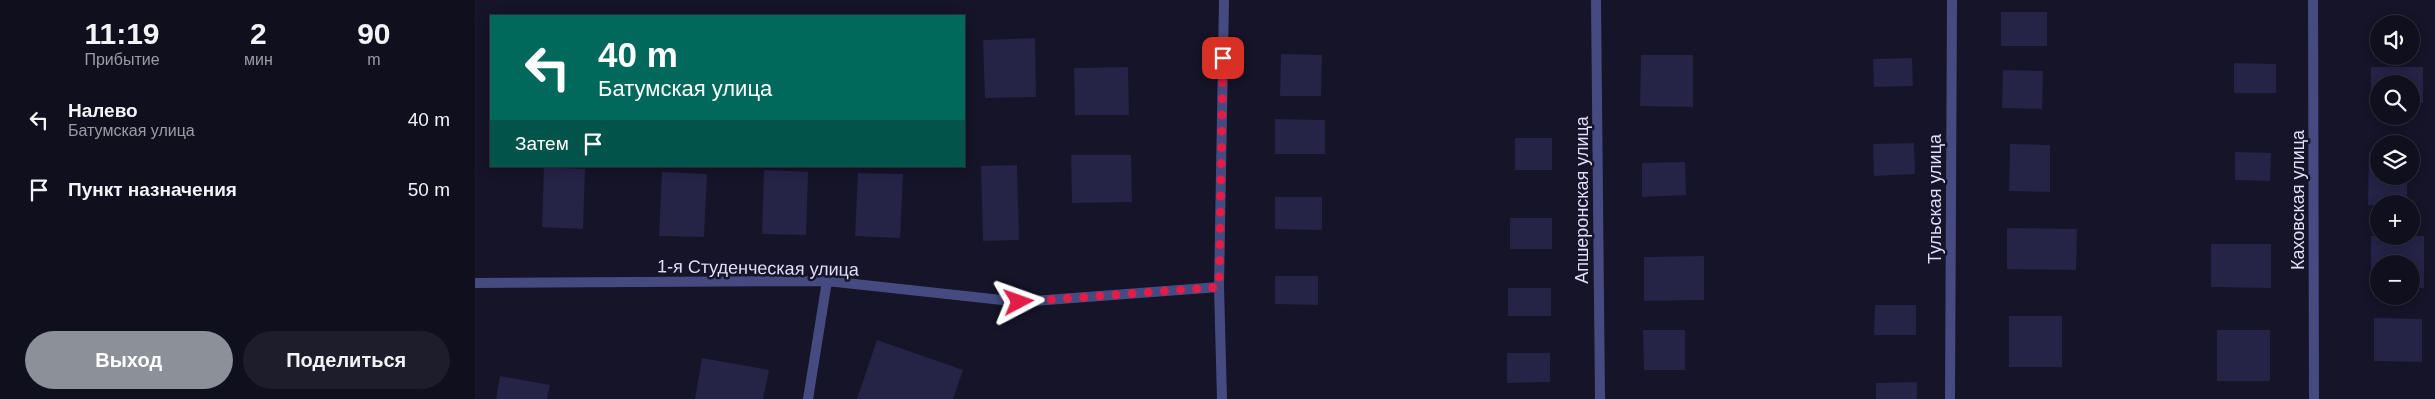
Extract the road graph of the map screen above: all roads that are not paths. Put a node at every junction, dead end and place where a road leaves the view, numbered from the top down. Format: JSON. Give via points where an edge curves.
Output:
{"nodes":[{"id":1,"x":1224,"y":0,"type":"edge"},
{"id":2,"x":1596,"y":0,"type":"edge"},
{"id":3,"x":1952,"y":0,"type":"edge"},
{"id":4,"x":2313,"y":0,"type":"edge"},
{"id":5,"x":827,"y":281,"type":"junction"},
{"id":6,"x":475,"y":283,"type":"edge"},
{"id":7,"x":1219,"y":287,"type":"junction"},
{"id":8,"x":809,"y":399,"type":"edge"},
{"id":9,"x":1222,"y":399,"type":"edge"},
{"id":10,"x":1599,"y":399,"type":"edge"},
{"id":11,"x":1950,"y":399,"type":"edge"},
{"id":12,"x":2314,"y":399,"type":"edge"}],
"edges":[{"from":1,"to":7,"type":"street"},
{"from":2,"to":10,"type":"street","name":"Апшеронская улица"},
{"from":3,"to":11,"type":"street","name":"Тульская улица"},
{"from":4,"to":12,"type":"street","name":"Каховская улица"},
{"from":5,"to":6,"type":"street","name":"1-я Студенческая улица"},
{"from":5,"to":7,"type":"street","name":"1-я Студенческая улица","via":[[1019,302]]},
{"from":5,"to":8,"type":"street"},
{"from":7,"to":9,"type":"street"}]}
